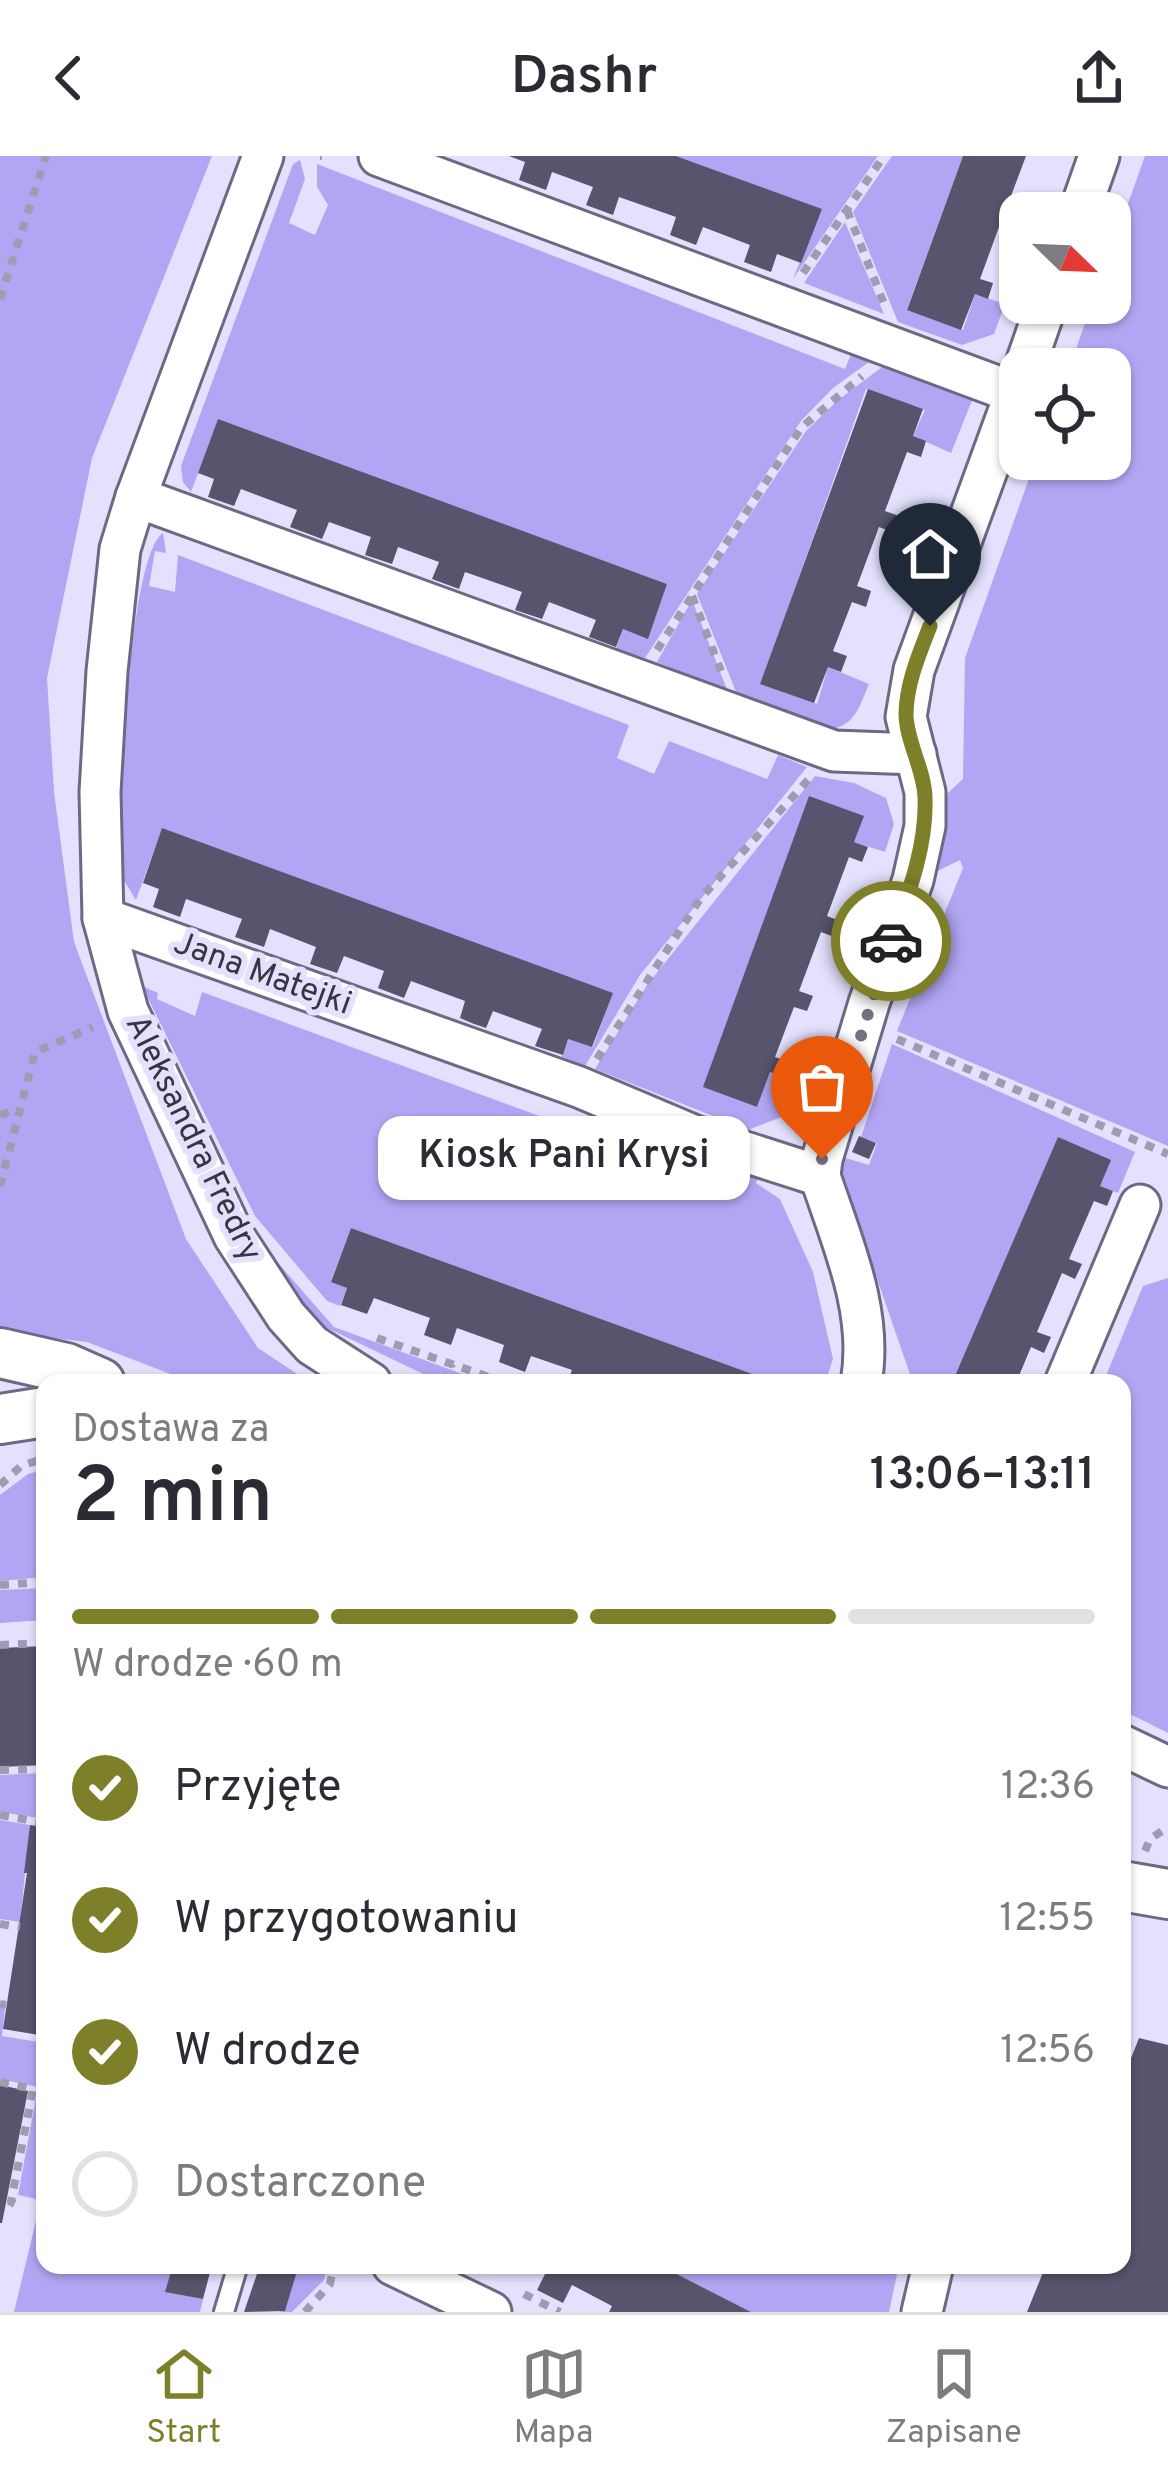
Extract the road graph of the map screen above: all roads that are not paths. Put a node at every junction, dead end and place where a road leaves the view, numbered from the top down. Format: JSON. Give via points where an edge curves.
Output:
{"nodes":[{"id":1,"x":263,"y":156,"type":"edge"},
{"id":2,"x":379,"y":156,"type":"edge"},
{"id":3,"x":1099,"y":156,"type":"edge"},
{"id":4,"x":1086,"y":192,"type":"edge"},
{"id":5,"x":999,"y":376,"type":"edge"},
{"id":6,"x":999,"y":438,"type":"edge"},
{"id":7,"x":136,"y":497,"type":"junction"},
{"id":8,"x":916,"y":754,"type":"junction"},
{"id":9,"x":103,"y":919,"type":"junction"},
{"id":10,"x":820,"y":1176,"type":"junction"},
{"id":11,"x":1140,"y":1205,"type":"dead end"},
{"id":12,"x":3,"y":1354,"type":"edge"},
{"id":13,"x":80,"y":1374,"type":"edge"},
{"id":14,"x":357,"y":1374,"type":"edge"},
{"id":15,"x":863,"y":1374,"type":"edge"},
{"id":16,"x":1069,"y":1374,"type":"edge"},
{"id":17,"x":1131,"y":1749,"type":"edge"},
{"id":18,"x":1168,"y":1767,"type":"edge"},
{"id":19,"x":1131,"y":1888,"type":"edge"},
{"id":20,"x":1168,"y":1894,"type":"edge"},
{"id":21,"x":235,"y":2274,"type":"edge"},
{"id":22,"x":412,"y":2274,"type":"edge"},
{"id":23,"x":931,"y":2274,"type":"edge"},
{"id":24,"x":224,"y":2312,"type":"edge"},
{"id":25,"x":490,"y":2312,"type":"edge"},
{"id":26,"x":922,"y":2312,"type":"edge"}],
"edges":[{"from":1,"to":7,"type":"street"},
{"from":2,"to":5,"type":"street","via":[[896,349]]},
{"from":3,"to":4,"type":"street"},
{"from":6,"to":8,"type":"street","via":[[914,670],[906,717]]},
{"from":7,"to":8,"type":"street","via":[[834,751]]},
{"from":7,"to":9,"type":"street","via":[[120,549],[107,671]]},
{"from":8,"to":10,"type":"street","via":[[925,826]]},
{"from":9,"to":10,"type":"street","name":"Jana Matejki"},
{"from":9,"to":14,"type":"street","name":"Aleksandra Fredry","via":[[128,1011],[234,1236],[313,1345]]},
{"from":10,"to":15,"type":"street","via":[[861,1309]]},
{"from":11,"to":16,"type":"street"},
{"from":12,"to":13,"type":"street"},
{"from":17,"to":18,"type":"street"},
{"from":19,"to":20,"type":"street"},
{"from":21,"to":24,"type":"lane"},
{"from":22,"to":25,"type":"street"},
{"from":23,"to":26,"type":"street"}]}
